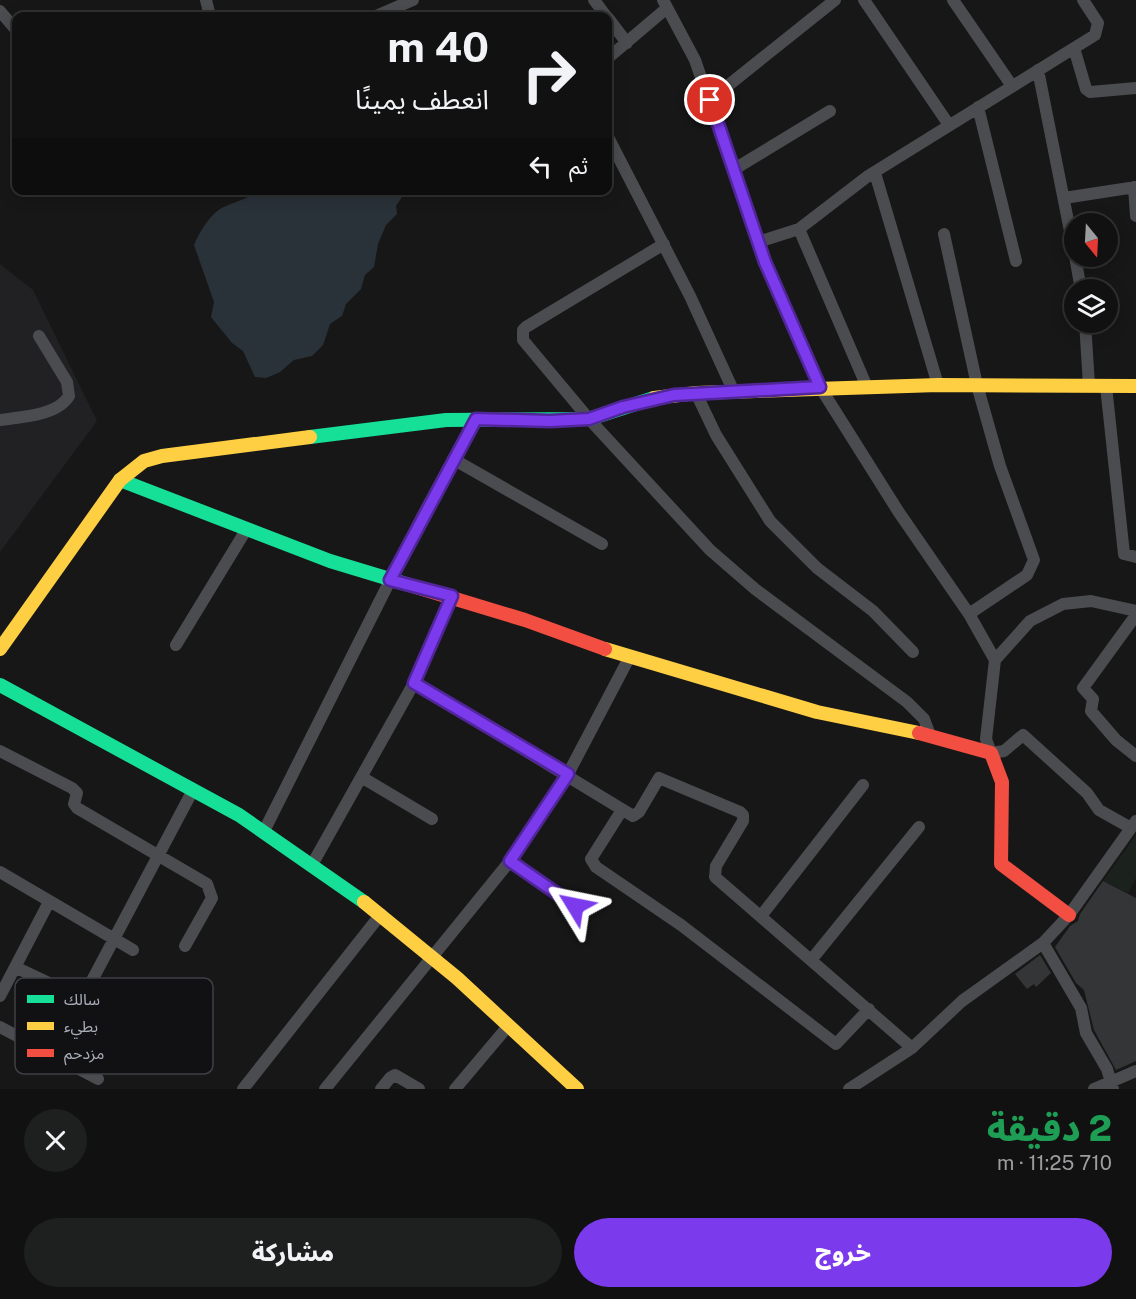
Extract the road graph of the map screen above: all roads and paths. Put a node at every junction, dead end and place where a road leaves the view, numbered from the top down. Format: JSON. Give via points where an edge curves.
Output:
{"nodes":[{"id":1,"x":413,"y":0,"type":"edge"},
{"id":2,"x":594,"y":0,"type":"edge"},
{"id":3,"x":864,"y":0,"type":"edge"},
{"id":4,"x":953,"y":0,"type":"edge"},
{"id":5,"x":1083,"y":0,"type":"edge"},
{"id":6,"x":830,"y":2,"type":"edge"},
{"id":7,"x":665,"y":4,"type":"edge"},
{"id":8,"x":0,"y":12,"type":"edge"},
{"id":9,"x":385,"y":12,"type":"edge"},
{"id":10,"x":603,"y":12,"type":"edge"},
{"id":11,"x":612,"y":24,"type":"edge"},
{"id":12,"x":12,"y":26,"type":"edge"},
{"id":13,"x":627,"y":43,"type":"junction"},
{"id":14,"x":1074,"y":48,"type":"junction"},
{"id":15,"x":612,"y":55,"type":"edge"},
{"id":16,"x":1038,"y":70,"type":"junction"},
{"id":17,"x":1012,"y":86,"type":"junction"},
{"id":18,"x":1136,"y":88,"type":"edge"},
{"id":19,"x":710,"y":100,"type":"junction"},
{"id":20,"x":978,"y":107,"type":"junction"},
{"id":21,"x":830,"y":111,"type":"dead end"},
{"id":22,"x":949,"y":125,"type":"junction"},
{"id":23,"x":612,"y":145,"type":"edge"},
{"id":24,"x":733,"y":170,"type":"junction"},
{"id":25,"x":875,"y":173,"type":"junction"},
{"id":26,"x":1135,"y":187,"type":"edge"},
{"id":27,"x":1064,"y":198,"type":"junction"},
{"id":28,"x":1067,"y":213,"type":"edge"},
{"id":29,"x":1136,"y":216,"type":"edge"},
{"id":30,"x":799,"y":229,"type":"junction"},
{"id":31,"x":944,"y":234,"type":"dead end"},
{"id":32,"x":758,"y":242,"type":"junction"},
{"id":33,"x":664,"y":244,"type":"junction"},
{"id":34,"x":1016,"y":261,"type":"dead end"},
{"id":35,"x":1086,"y":333,"type":"edge"},
{"id":36,"x":39,"y":336,"type":"dead end"},
{"id":37,"x":977,"y":385,"type":"junction"},
{"id":38,"x":1089,"y":385,"type":"junction"},
{"id":39,"x":938,"y":386,"type":"junction"},
{"id":40,"x":1106,"y":386,"type":"junction"},
{"id":41,"x":1136,"y":386,"type":"edge"},
{"id":42,"x":820,"y":387,"type":"junction"},
{"id":43,"x":867,"y":387,"type":"junction"},
{"id":44,"x":733,"y":390,"type":"junction"},
{"id":45,"x":696,"y":393,"type":"junction"},
{"id":46,"x":476,"y":419,"type":"junction"},
{"id":47,"x":589,"y":419,"type":"junction"},
{"id":48,"x":0,"y":420,"type":"edge"},
{"id":49,"x":453,"y":459,"type":"junction"},
{"id":50,"x":120,"y":480,"type":"junction"},
{"id":51,"x":246,"y":530,"type":"junction"},
{"id":52,"x":602,"y":544,"type":"dead end"},
{"id":53,"x":1136,"y":557,"type":"edge"},
{"id":54,"x":390,"y":580,"type":"junction"},
{"id":55,"x":452,"y":596,"type":"junction"},
{"id":56,"x":1136,"y":613,"type":"edge"},
{"id":57,"x":969,"y":614,"type":"junction"},
{"id":58,"x":176,"y":645,"type":"dead end"},
{"id":59,"x":0,"y":649,"type":"edge"},
{"id":60,"x":913,"y":652,"type":"dead end"},
{"id":61,"x":629,"y":658,"type":"junction"},
{"id":62,"x":995,"y":660,"type":"junction"},
{"id":63,"x":414,"y":683,"type":"junction"},
{"id":64,"x":0,"y":686,"type":"edge"},
{"id":65,"x":930,"y":735,"type":"junction"},
{"id":66,"x":0,"y":751,"type":"edge"},
{"id":67,"x":991,"y":753,"type":"junction"},
{"id":68,"x":1136,"y":756,"type":"edge"},
{"id":69,"x":568,"y":774,"type":"junction"},
{"id":70,"x":363,"y":778,"type":"junction"},
{"id":71,"x":863,"y":785,"type":"dead end"},
{"id":72,"x":193,"y":790,"type":"junction"},
{"id":73,"x":622,"y":810,"type":"junction"},
{"id":74,"x":432,"y":819,"type":"dead end"},
{"id":75,"x":1134,"y":825,"type":"edge"},
{"id":76,"x":919,"y":827,"type":"dead end"},
{"id":77,"x":264,"y":831,"type":"junction"},
{"id":78,"x":160,"y":855,"type":"junction"},
{"id":79,"x":510,"y":861,"type":"junction"},
{"id":80,"x":313,"y":863,"type":"junction"},
{"id":81,"x":0,"y":872,"type":"edge"},
{"id":82,"x":49,"y":902,"type":"junction"},
{"id":83,"x":575,"y":906,"type":"dead end"},
{"id":84,"x":381,"y":914,"type":"junction"},
{"id":85,"x":1069,"y":915,"type":"junction"},
{"id":86,"x":761,"y":916,"type":"junction"},
{"id":87,"x":112,"y":938,"type":"junction"},
{"id":88,"x":1042,"y":943,"type":"junction"},
{"id":89,"x":184,"y":946,"type":"dead end"},
{"id":90,"x":133,"y":950,"type":"dead end"},
{"id":91,"x":432,"y":959,"type":"junction"},
{"id":92,"x":812,"y":959,"type":"junction"},
{"id":93,"x":8,"y":971,"type":"edge"},
{"id":94,"x":26,"y":978,"type":"edge"},
{"id":95,"x":91,"y":978,"type":"edge"},
{"id":96,"x":0,"y":996,"type":"edge"},
{"id":97,"x":869,"y":1009,"type":"junction"},
{"id":98,"x":509,"y":1025,"type":"junction"},
{"id":99,"x":0,"y":1027,"type":"edge"},
{"id":100,"x":15,"y":1035,"type":"edge"},
{"id":101,"x":912,"y":1048,"type":"junction"},
{"id":102,"x":1136,"y":1071,"type":"edge"},
{"id":103,"x":89,"y":1074,"type":"edge"},
{"id":104,"x":98,"y":1079,"type":"dead end"},
{"id":105,"x":1111,"y":1085,"type":"edge"},
{"id":106,"x":456,"y":1088,"type":"edge"},
{"id":107,"x":243,"y":1089,"type":"edge"},
{"id":108,"x":325,"y":1089,"type":"edge"},
{"id":109,"x":381,"y":1089,"type":"edge"},
{"id":110,"x":419,"y":1089,"type":"edge"},
{"id":111,"x":577,"y":1089,"type":"edge"},
{"id":112,"x":849,"y":1089,"type":"edge"},
{"id":113,"x":1094,"y":1089,"type":"edge"}],
"edges":[{"from":1,"to":9,"type":"street"},
{"from":2,"to":10,"type":"street"},
{"from":3,"to":22,"type":"street"},
{"from":4,"to":17,"type":"street"},
{"from":5,"to":14,"type":"street","via":[[1098,23],[1098,30]]},
{"from":6,"to":19,"type":"street"},
{"from":7,"to":13,"type":"street"},
{"from":7,"to":19,"type":"street","via":[[695,60]]},
{"from":8,"to":12,"type":"street"},
{"from":11,"to":13,"type":"street"},
{"from":13,"to":15,"type":"street"},
{"from":14,"to":16,"type":"street"},
{"from":14,"to":18,"type":"street","via":[[1090,92]]},
{"from":16,"to":17,"type":"street"},
{"from":16,"to":27,"type":"street"},
{"from":17,"to":20,"type":"street"},
{"from":19,"to":24,"type":"street"},
{"from":20,"to":22,"type":"street"},
{"from":20,"to":34,"type":"street"},
{"from":21,"to":24,"type":"street"},
{"from":22,"to":25,"type":"street"},
{"from":23,"to":33,"type":"street"},
{"from":24,"to":32,"type":"street"},
{"from":25,"to":30,"type":"street"},
{"from":25,"to":39,"type":"street"},
{"from":26,"to":27,"type":"street"},
{"from":26,"to":29,"type":"street"},
{"from":27,"to":28,"type":"street"},
{"from":30,"to":32,"type":"street"},
{"from":30,"to":43,"type":"street"},
{"from":31,"to":37,"type":"street"},
{"from":32,"to":42,"type":"street"},
{"from":33,"to":44,"type":"street"},
{"from":33,"to":47,"type":"street","via":[[523,330],[523,340]]},
{"from":35,"to":38,"type":"street"},
{"from":36,"to":48,"type":"street","via":[[67,382],[69,396],[59,406]]},
{"from":37,"to":38,"type":"street"},
{"from":37,"to":39,"type":"street"},
{"from":37,"to":57,"type":"street","via":[[1000,466],[1034,560],[1027,575]]},
{"from":38,"to":40,"type":"street"},
{"from":39,"to":43,"type":"street"},
{"from":40,"to":41,"type":"street"},
{"from":40,"to":53,"type":"street","via":[[1124,554]]},
{"from":42,"to":43,"type":"street"},
{"from":42,"to":44,"type":"street"},
{"from":42,"to":57,"type":"street","via":[[897,511]]},
{"from":44,"to":45,"type":"street"},
{"from":45,"to":47,"type":"street","via":[[657,397]]},
{"from":45,"to":60,"type":"street","via":[[733,463],[770,521],[810,562],[873,611]]},
{"from":46,"to":47,"type":"street"},
{"from":46,"to":49,"type":"street"},
{"from":46,"to":50,"type":"street","via":[[405,424],[162,456],[144,461]]},
{"from":47,"to":65,"type":"street","via":[[710,550],[755,589],[907,702],[924,719]]},
{"from":49,"to":52,"type":"street"},
{"from":49,"to":54,"type":"street"},
{"from":50,"to":51,"type":"street"},
{"from":50,"to":59,"type":"street"},
{"from":51,"to":54,"type":"street"},
{"from":51,"to":58,"type":"street"},
{"from":54,"to":55,"type":"street"},
{"from":54,"to":77,"type":"street"},
{"from":55,"to":61,"type":"street"},
{"from":55,"to":63,"type":"street"},
{"from":56,"to":62,"type":"street","via":[[1091,601],[1062,604],[1036,615]]},
{"from":56,"to":68,"type":"street","via":[[1083,688],[1093,699],[1091,711]]},
{"from":57,"to":62,"type":"street"},
{"from":61,"to":65,"type":"street","via":[[817,712]]},
{"from":61,"to":69,"type":"street"},
{"from":62,"to":67,"type":"street","via":[[986,739]]},
{"from":63,"to":69,"type":"street"},
{"from":63,"to":70,"type":"street"},
{"from":64,"to":72,"type":"street"},
{"from":65,"to":67,"type":"street"},
{"from":66,"to":78,"type":"street","via":[[72,788],[77,793],[77,808]]},
{"from":67,"to":75,"type":"street","via":[[1004,752],[1023,735],[1087,793],[1099,810]]},
{"from":67,"to":85,"type":"street","via":[[1002,782],[1001,864]]},
{"from":69,"to":73,"type":"street"},
{"from":69,"to":79,"type":"street"},
{"from":70,"to":74,"type":"street"},
{"from":70,"to":80,"type":"street"},
{"from":71,"to":86,"type":"street"},
{"from":72,"to":77,"type":"street"},
{"from":72,"to":78,"type":"street"},
{"from":73,"to":86,"type":"street","via":[[636,815],[654,781],[662,778],[742,814],[743,821],[716,866],[715,877]]},
{"from":73,"to":97,"type":"street","via":[[591,859],[596,867],[681,925],[836,1044]]},
{"from":75,"to":85,"type":"street"},
{"from":76,"to":92,"type":"street"},
{"from":77,"to":80,"type":"street"},
{"from":78,"to":87,"type":"street"},
{"from":78,"to":89,"type":"street","via":[[207,884],[213,894]]},
{"from":79,"to":83,"type":"street"},
{"from":79,"to":91,"type":"street"},
{"from":80,"to":84,"type":"street"},
{"from":81,"to":82,"type":"street"},
{"from":82,"to":87,"type":"street"},
{"from":82,"to":93,"type":"street"},
{"from":84,"to":91,"type":"street"},
{"from":84,"to":107,"type":"street"},
{"from":85,"to":88,"type":"street"},
{"from":86,"to":92,"type":"street"},
{"from":87,"to":90,"type":"street"},
{"from":87,"to":95,"type":"street"},
{"from":88,"to":101,"type":"street","via":[[962,1000]]},
{"from":88,"to":105,"type":"street","via":[[1081,1008],[1086,1033],[1107,1069]]},
{"from":91,"to":98,"type":"street"},
{"from":91,"to":108,"type":"street"},
{"from":92,"to":97,"type":"street"},
{"from":93,"to":94,"type":"street"},
{"from":93,"to":96,"type":"street"},
{"from":97,"to":101,"type":"street"},
{"from":98,"to":106,"type":"street"},
{"from":98,"to":111,"type":"street"},
{"from":99,"to":100,"type":"street"},
{"from":101,"to":112,"type":"street"},
{"from":102,"to":105,"type":"street"},
{"from":103,"to":104,"type":"street"},
{"from":105,"to":113,"type":"street"},
{"from":109,"to":110,"type":"street","via":[[395,1075]]}]}
